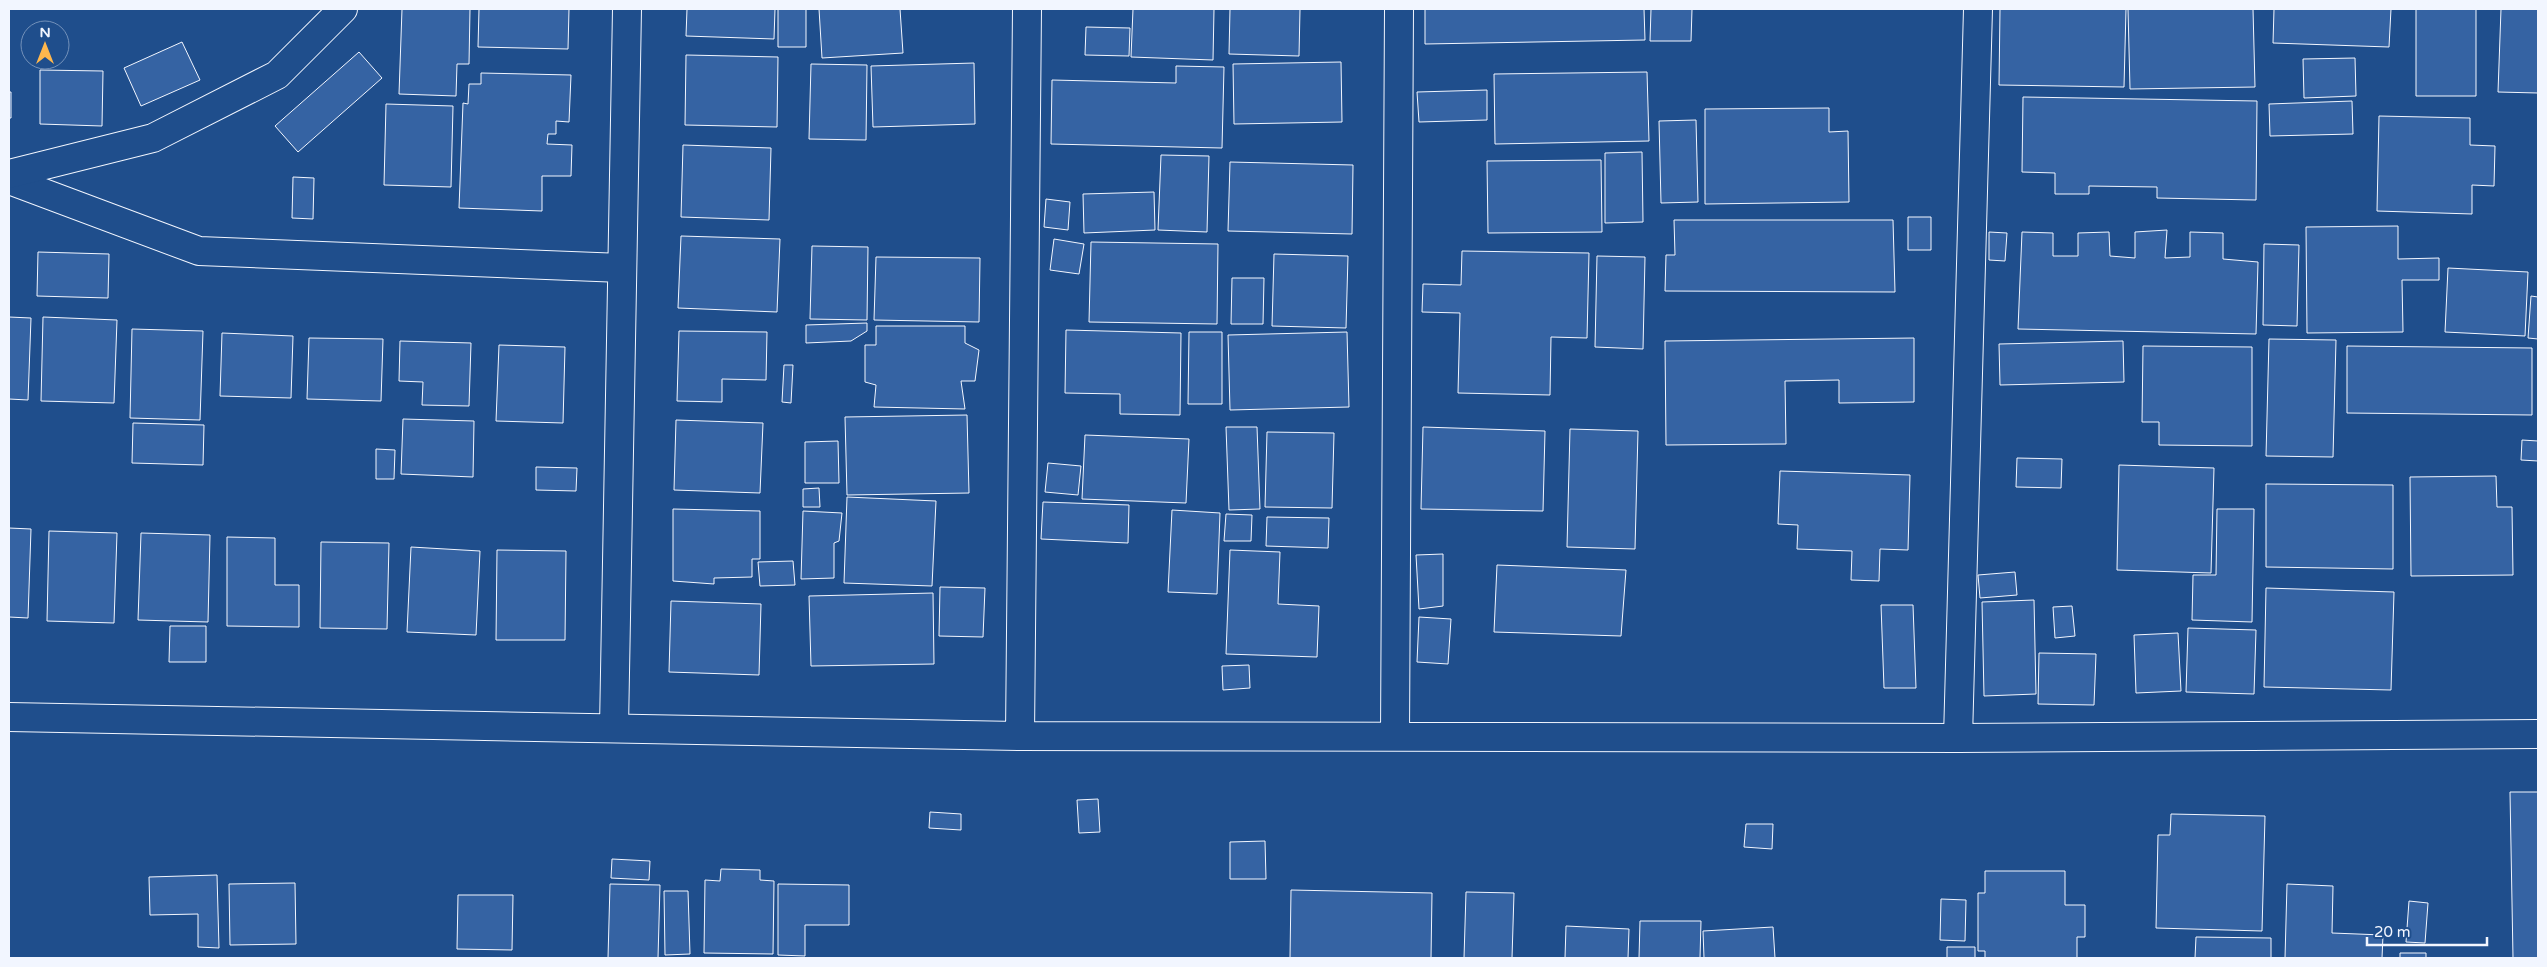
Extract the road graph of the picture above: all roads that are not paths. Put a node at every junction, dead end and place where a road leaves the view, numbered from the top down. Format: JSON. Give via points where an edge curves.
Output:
{"nodes":[{"id":1,"x":343,"y":9,"type":"edge"},
{"id":2,"x":627,"y":9,"type":"edge"},
{"id":3,"x":1027,"y":9,"type":"edge"},
{"id":4,"x":1398,"y":9,"type":"edge"},
{"id":5,"x":1978,"y":9,"type":"edge"},
{"id":6,"x":9,"y":174,"type":"edge"},
{"id":7,"x":9,"y":180,"type":"edge"},
{"id":8,"x":622,"y":268,"type":"junction"},
{"id":9,"x":9,"y":717,"type":"edge"},
{"id":10,"x":614,"y":728,"type":"junction"},
{"id":11,"x":2538,"y":734,"type":"edge"},
{"id":12,"x":1020,"y":736,"type":"junction"},
{"id":13,"x":1395,"y":736,"type":"junction"},
{"id":14,"x":1958,"y":738,"type":"junction"}],
"edges":[{"from":1,"to":6,"type":"street","via":[[278,74],[153,138]]},
{"from":2,"to":8,"type":"street"},
{"from":3,"to":12,"type":"street"},
{"from":4,"to":13,"type":"street"},
{"from":5,"to":14,"type":"street"},
{"from":7,"to":8,"type":"street","via":[[199,251]]},
{"from":8,"to":10,"type":"street"},
{"from":9,"to":10,"type":"street"},
{"from":10,"to":12,"type":"street"},
{"from":11,"to":14,"type":"street"},
{"from":12,"to":13,"type":"street"},
{"from":13,"to":14,"type":"street"}]}
